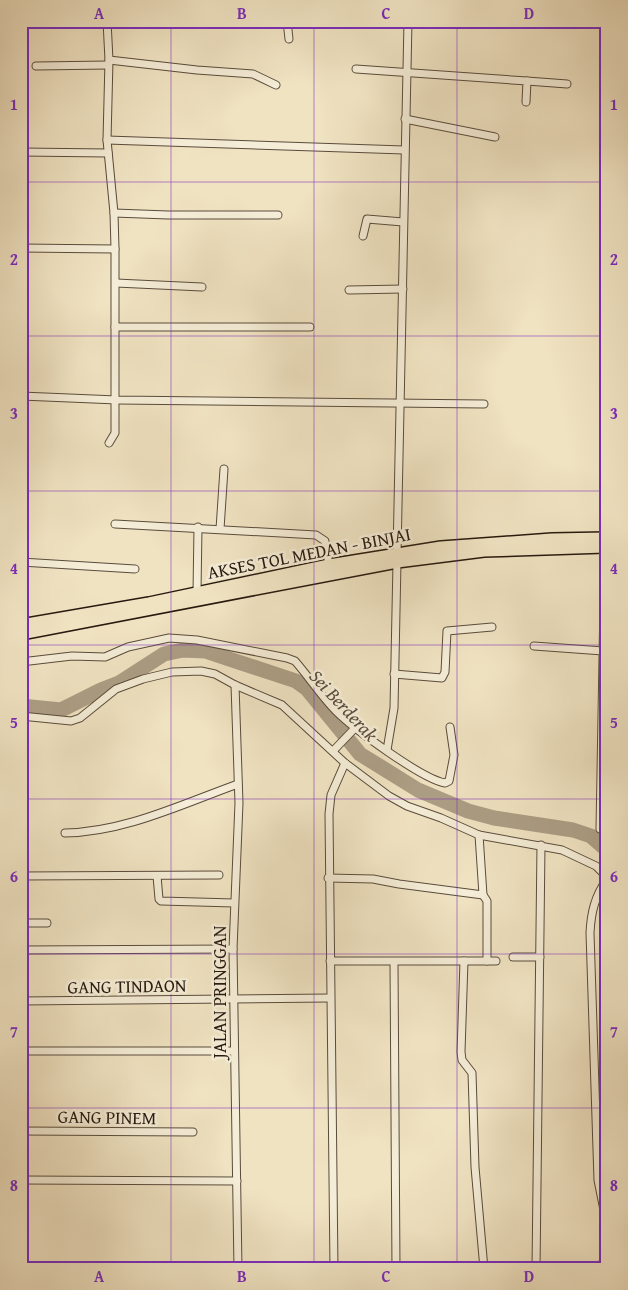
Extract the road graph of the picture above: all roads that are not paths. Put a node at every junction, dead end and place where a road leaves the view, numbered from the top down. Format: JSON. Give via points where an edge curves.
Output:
{"nodes":[{"id":1,"x":107,"y":21,"type":"edge"},
{"id":2,"x":288,"y":21,"type":"edge"},
{"id":3,"x":408,"y":21,"type":"edge"},
{"id":4,"x":289,"y":39,"type":"dead end"},
{"id":5,"x":109,"y":62,"type":"junction"},
{"id":6,"x":36,"y":66,"type":"dead end"},
{"id":7,"x":356,"y":69,"type":"dead end"},
{"id":8,"x":408,"y":74,"type":"junction"},
{"id":9,"x":528,"y":81,"type":"junction"},
{"id":10,"x":566,"y":84,"type":"dead end"},
{"id":11,"x":276,"y":85,"type":"dead end"},
{"id":12,"x":526,"y":102,"type":"dead end"},
{"id":13,"x":405,"y":119,"type":"junction"},
{"id":14,"x":495,"y":137,"type":"dead end"},
{"id":15,"x":107,"y":140,"type":"junction"},
{"id":16,"x":404,"y":150,"type":"junction"},
{"id":17,"x":21,"y":152,"type":"edge"},
{"id":18,"x":108,"y":153,"type":"junction"},
{"id":19,"x":114,"y":213,"type":"junction"},
{"id":20,"x":278,"y":215,"type":"dead end"},
{"id":21,"x":403,"y":222,"type":"junction"},
{"id":22,"x":363,"y":236,"type":"dead end"},
{"id":23,"x":21,"y":248,"type":"edge"},
{"id":24,"x":115,"y":249,"type":"junction"},
{"id":25,"x":116,"y":283,"type":"junction"},
{"id":26,"x":202,"y":287,"type":"dead end"},
{"id":27,"x":403,"y":289,"type":"junction"},
{"id":28,"x":349,"y":290,"type":"dead end"},
{"id":29,"x":115,"y":327,"type":"junction"},
{"id":30,"x":310,"y":327,"type":"dead end"},
{"id":31,"x":21,"y":396,"type":"edge"},
{"id":32,"x":114,"y":399,"type":"junction"},
{"id":33,"x":400,"y":402,"type":"junction"},
{"id":34,"x":484,"y":404,"type":"dead end"},
{"id":35,"x":109,"y":443,"type":"dead end"},
{"id":36,"x":224,"y":469,"type":"dead end"},
{"id":37,"x":607,"y":509,"type":"edge"},
{"id":38,"x":606,"y":517,"type":"edge"},
{"id":39,"x":115,"y":524,"type":"dead end"},
{"id":40,"x":198,"y":528,"type":"junction"},
{"id":41,"x":220,"y":528,"type":"junction"},
{"id":42,"x":606,"y":543,"type":"edge"},
{"id":43,"x":397,"y":558,"type":"junction"},
{"id":44,"x":21,"y":562,"type":"edge"},
{"id":45,"x":328,"y":565,"type":"junction"},
{"id":46,"x":135,"y":569,"type":"dead end"},
{"id":47,"x":264,"y":583,"type":"junction"},
{"id":48,"x":197,"y":592,"type":"junction"},
{"id":49,"x":21,"y":624,"type":"edge"},
{"id":50,"x":492,"y":627,"type":"dead end"},
{"id":51,"x":21,"y":634,"type":"edge"},
{"id":52,"x":534,"y":646,"type":"dead end"},
{"id":53,"x":603,"y":651,"type":"junction"},
{"id":54,"x":21,"y":662,"type":"edge"},
{"id":55,"x":394,"y":674,"type":"junction"},
{"id":56,"x":235,"y":686,"type":"junction"},
{"id":57,"x":21,"y":716,"type":"edge"},
{"id":58,"x":450,"y":727,"type":"dead end"},
{"id":59,"x":354,"y":729,"type":"junction"},
{"id":60,"x":335,"y":750,"type":"junction"},
{"id":61,"x":388,"y":750,"type":"junction"},
{"id":62,"x":345,"y":763,"type":"junction"},
{"id":63,"x":238,"y":784,"type":"junction"},
{"id":64,"x":600,"y":829,"type":"dead end"},
{"id":65,"x":65,"y":833,"type":"dead end"},
{"id":66,"x":479,"y":835,"type":"junction"},
{"id":67,"x":541,"y":845,"type":"junction"},
{"id":68,"x":219,"y":875,"type":"dead end"},
{"id":69,"x":21,"y":876,"type":"edge"},
{"id":70,"x":157,"y":876,"type":"junction"},
{"id":71,"x":328,"y":878,"type":"junction"},
{"id":72,"x":607,"y":878,"type":"edge"},
{"id":73,"x":482,"y":895,"type":"junction"},
{"id":74,"x":234,"y":903,"type":"junction"},
{"id":75,"x":21,"y":923,"type":"edge"},
{"id":76,"x":47,"y":923,"type":"dead end"},
{"id":77,"x":233,"y":949,"type":"junction"},
{"id":78,"x":21,"y":950,"type":"edge"},
{"id":79,"x":513,"y":957,"type":"dead end"},
{"id":80,"x":540,"y":957,"type":"junction"},
{"id":81,"x":330,"y":961,"type":"junction"},
{"id":82,"x":464,"y":961,"type":"junction"},
{"id":83,"x":487,"y":961,"type":"junction"},
{"id":84,"x":496,"y":961,"type":"dead end"},
{"id":85,"x":394,"y":962,"type":"junction"},
{"id":86,"x":330,"y":998,"type":"junction"},
{"id":87,"x":234,"y":999,"type":"junction"},
{"id":88,"x":21,"y":1001,"type":"edge"},
{"id":89,"x":21,"y":1051,"type":"edge"},
{"id":90,"x":234,"y":1052,"type":"junction"},
{"id":91,"x":21,"y":1131,"type":"edge"},
{"id":92,"x":193,"y":1132,"type":"dead end"},
{"id":93,"x":21,"y":1180,"type":"edge"},
{"id":94,"x":237,"y":1181,"type":"junction"},
{"id":95,"x":607,"y":1224,"type":"edge"},
{"id":96,"x":607,"y":1259,"type":"edge"},
{"id":97,"x":238,"y":1269,"type":"edge"},
{"id":98,"x":334,"y":1269,"type":"edge"},
{"id":99,"x":396,"y":1269,"type":"edge"},
{"id":100,"x":484,"y":1269,"type":"edge"},
{"id":101,"x":536,"y":1269,"type":"edge"},
{"id":102,"x":596,"y":1269,"type":"edge"}],
"edges":[{"from":1,"to":5,"type":"street"},
{"from":2,"to":4,"type":"street"},
{"from":3,"to":8,"type":"street"},
{"from":5,"to":6,"type":"street"},
{"from":5,"to":11,"type":"street","via":[[253,74]]},
{"from":5,"to":15,"type":"street"},
{"from":7,"to":8,"type":"street"},
{"from":8,"to":9,"type":"street"},
{"from":8,"to":13,"type":"street"},
{"from":9,"to":10,"type":"street"},
{"from":9,"to":12,"type":"street"},
{"from":13,"to":14,"type":"street"},
{"from":13,"to":16,"type":"street"},
{"from":15,"to":16,"type":"street"},
{"from":15,"to":18,"type":"street"},
{"from":16,"to":21,"type":"street"},
{"from":17,"to":18,"type":"street"},
{"from":18,"to":19,"type":"street"},
{"from":19,"to":20,"type":"street"},
{"from":19,"to":24,"type":"street"},
{"from":21,"to":22,"type":"street","via":[[367,219]]},
{"from":21,"to":27,"type":"street"},
{"from":23,"to":24,"type":"street"},
{"from":24,"to":25,"type":"street"},
{"from":25,"to":26,"type":"street"},
{"from":25,"to":29,"type":"street"},
{"from":27,"to":28,"type":"street"},
{"from":27,"to":33,"type":"street"},
{"from":29,"to":30,"type":"street"},
{"from":29,"to":32,"type":"street"},
{"from":31,"to":32,"type":"street"},
{"from":32,"to":33,"type":"street"},
{"from":32,"to":35,"type":"street","via":[[115,433]]},
{"from":33,"to":34,"type":"street"},
{"from":33,"to":43,"type":"street"},
{"from":36,"to":41,"type":"street"},
{"from":37,"to":38,"type":"street"},
{"from":39,"to":40,"type":"street"},
{"from":40,"to":41,"type":"street"},
{"from":40,"to":48,"type":"street"},
{"from":41,"to":45,"type":"street","via":[[321,536],[327,549]]},
{"from":42,"to":43,"type":"main road","name":"AKSES TOL MEDAN - BINJAI","via":[[484,547]]},
{"from":42,"to":53,"type":"street"},
{"from":43,"to":45,"type":"main road","name":"AKSES TOL MEDAN - BINJAI"},
{"from":43,"to":47,"type":"main road","name":"AKSES TOL MEDAN - BINJAI"},
{"from":43,"to":55,"type":"street"},
{"from":44,"to":46,"type":"street"},
{"from":45,"to":47,"type":"main road","name":"AKSES TOL MEDAN - BINJAI"},
{"from":47,"to":48,"type":"main road","name":"AKSES TOL MEDAN - BINJAI"},
{"from":47,"to":51,"type":"main road","name":"AKSES TOL MEDAN - BINJAI"},
{"from":48,"to":49,"type":"main road","name":"AKSES TOL MEDAN - BINJAI"},
{"from":50,"to":55,"type":"street","via":[[447,631],[442,678]]},
{"from":52,"to":53,"type":"street"},
{"from":53,"to":64,"type":"street"},
{"from":54,"to":59,"type":"street","via":[[72,656],[105,657],[115,651],[162,638],[197,640],[295,661]]},
{"from":55,"to":61,"type":"street","via":[[394,708]]},
{"from":56,"to":57,"type":"street","via":[[215,674],[172,672],[116,690],[80,718],[71,721]]},
{"from":56,"to":60,"type":"street","via":[[282,705]]},
{"from":56,"to":63,"type":"street","name":"JALAN PRINGGAN"},
{"from":58,"to":61,"type":"street","via":[[454,755],[445,783],[418,772]]},
{"from":59,"to":60,"type":"street"},
{"from":59,"to":61,"type":"street"},
{"from":60,"to":62,"type":"street"},
{"from":62,"to":66,"type":"street","via":[[407,806]]},
{"from":62,"to":71,"type":"street","via":[[330,802]]},
{"from":63,"to":65,"type":"street","via":[[124,825]]},
{"from":63,"to":74,"type":"street","name":"JALAN PRINGGAN"},
{"from":66,"to":67,"type":"street"},
{"from":66,"to":73,"type":"street"},
{"from":67,"to":72,"type":"street","via":[[580,857],[596,866]]},
{"from":67,"to":80,"type":"street"},
{"from":68,"to":70,"type":"street"},
{"from":69,"to":70,"type":"street"},
{"from":70,"to":74,"type":"street","via":[[161,902]]},
{"from":71,"to":73,"type":"street","via":[[373,879]]},
{"from":71,"to":81,"type":"street"},
{"from":72,"to":95,"type":"street","via":[[593,907],[590,933],[598,1180]]},
{"from":73,"to":83,"type":"street","via":[[487,901]]},
{"from":74,"to":77,"type":"street","name":"JALAN PRINGGAN"},
{"from":75,"to":76,"type":"street"},
{"from":77,"to":78,"type":"street"},
{"from":77,"to":87,"type":"street","name":"JALAN PRINGGAN"},
{"from":79,"to":80,"type":"street"},
{"from":80,"to":101,"type":"street"},
{"from":81,"to":85,"type":"street"},
{"from":81,"to":86,"type":"street"},
{"from":82,"to":83,"type":"street"},
{"from":82,"to":85,"type":"street"},
{"from":82,"to":100,"type":"street","via":[[461,1052],[462,1060],[472,1073],[475,1167]]},
{"from":83,"to":84,"type":"street"},
{"from":85,"to":99,"type":"street"},
{"from":86,"to":87,"type":"street","name":"GANG TINDAON"},
{"from":86,"to":98,"type":"street"},
{"from":87,"to":88,"type":"street","name":"GANG TINDAON"},
{"from":87,"to":90,"type":"street","name":"JALAN PRINGGAN"},
{"from":89,"to":90,"type":"street"},
{"from":90,"to":94,"type":"street","name":"JALAN PRINGGAN"},
{"from":91,"to":92,"type":"street","name":"GANG PINEM"},
{"from":93,"to":94,"type":"street"},
{"from":94,"to":97,"type":"street","name":"JALAN PRINGGAN"},
{"from":96,"to":102,"type":"street"}]}
